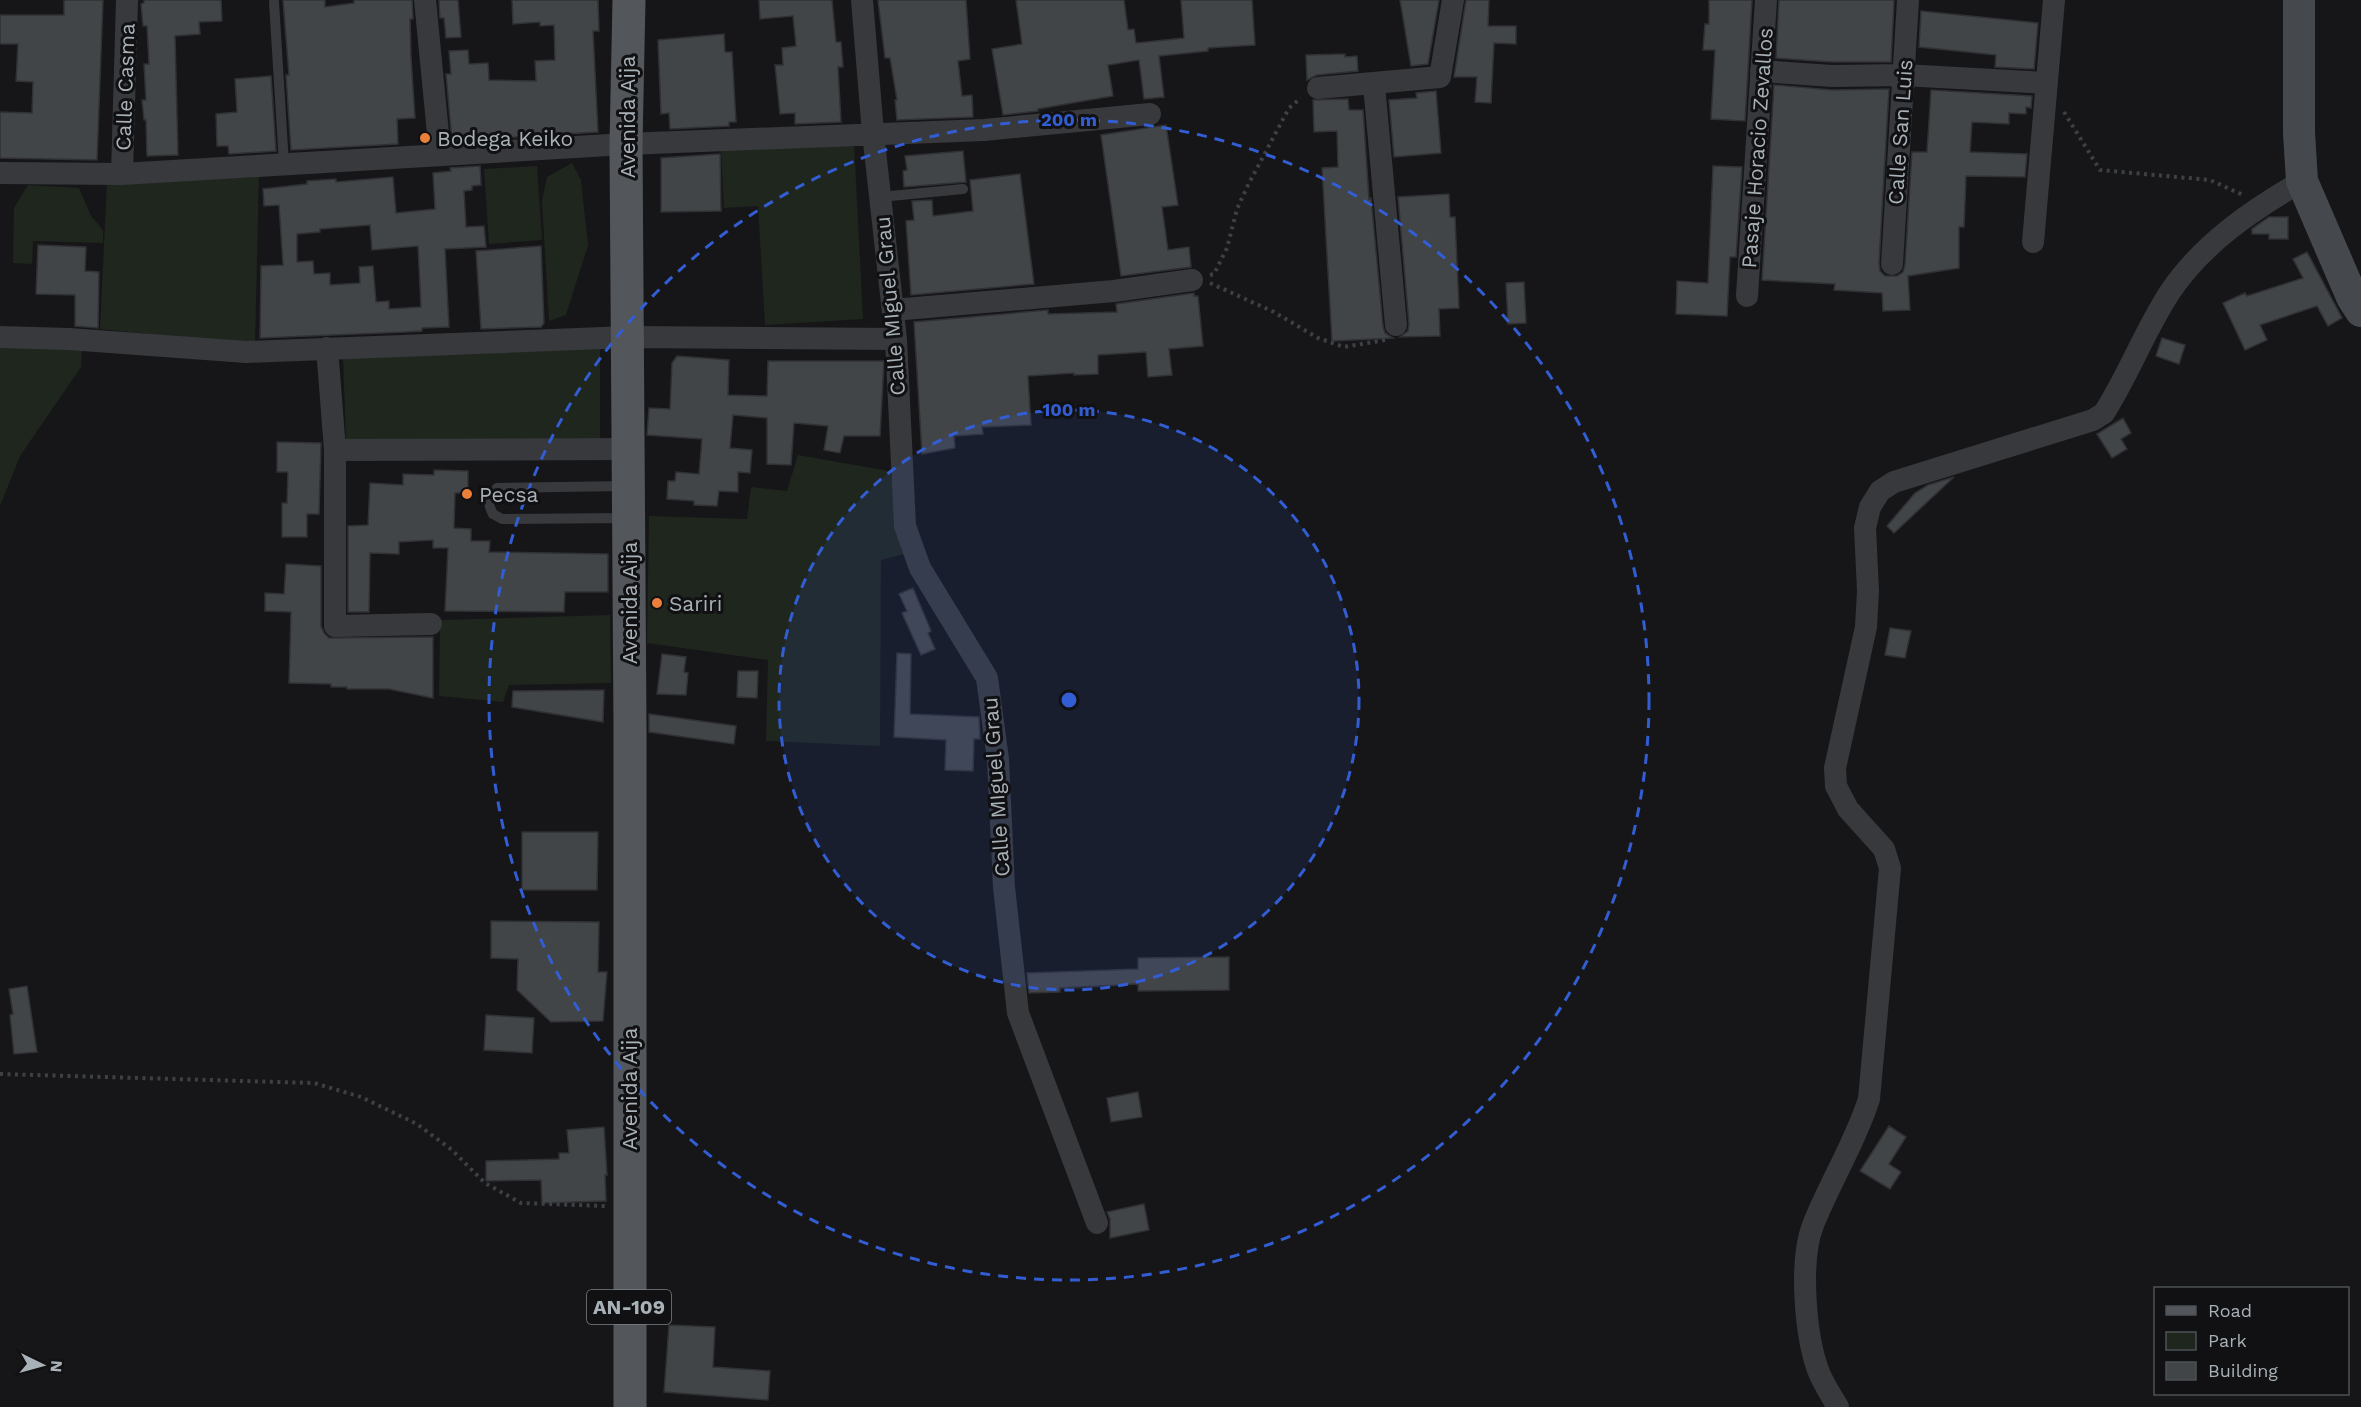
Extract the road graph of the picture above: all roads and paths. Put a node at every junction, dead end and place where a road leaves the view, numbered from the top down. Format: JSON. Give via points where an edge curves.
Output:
{"nodes":[{"id":1,"x":127,"y":0,"type":"edge"},
{"id":2,"x":425,"y":0,"type":"edge"},
{"id":3,"x":629,"y":0,"type":"edge"},
{"id":4,"x":862,"y":0,"type":"edge"},
{"id":5,"x":1453,"y":0,"type":"edge"},
{"id":6,"x":1766,"y":0,"type":"edge"},
{"id":7,"x":1908,"y":0,"type":"edge"},
{"id":8,"x":2054,"y":0,"type":"edge"},
{"id":9,"x":2299,"y":0,"type":"edge"},
{"id":10,"x":274,"y":2,"type":"dead end"},
{"id":11,"x":1761,"y":71,"type":"junction"},
{"id":12,"x":1904,"y":75,"type":"junction"},
{"id":13,"x":2046,"y":83,"type":"junction"},
{"id":14,"x":1374,"y":85,"type":"junction"},
{"id":15,"x":1318,"y":88,"type":"joint"},
{"id":16,"x":1150,"y":114,"type":"dead end"},
{"id":17,"x":873,"y":134,"type":"junction"},
{"id":18,"x":626,"y":144,"type":"junction"},
{"id":19,"x":440,"y":154,"type":"junction"},
{"id":20,"x":284,"y":164,"type":"junction"},
{"id":21,"x":0,"y":173,"type":"edge"},
{"id":22,"x":122,"y":174,"type":"junction"},
{"id":23,"x":2302,"y":181,"type":"junction"},
{"id":24,"x":963,"y":189,"type":"dead end"},
{"id":25,"x":880,"y":197,"type":"junction"},
{"id":26,"x":2260,"y":205,"type":"junction"},
{"id":27,"x":2032,"y":242,"type":"dead end"},
{"id":28,"x":1892,"y":264,"type":"dead end"},
{"id":29,"x":1192,"y":280,"type":"junction"},
{"id":30,"x":1747,"y":296,"type":"dead end"},
{"id":31,"x":893,"y":310,"type":"junction"},
{"id":32,"x":2361,"y":311,"type":"edge"},
{"id":33,"x":1396,"y":326,"type":"joint"},
{"id":34,"x":0,"y":337,"type":"edge"},
{"id":35,"x":628,"y":338,"type":"junction"},
{"id":36,"x":896,"y":339,"type":"junction"},
{"id":37,"x":327,"y":348,"type":"junction"},
{"id":38,"x":628,"y":449,"type":"junction"},
{"id":39,"x":335,"y":450,"type":"junction"},
{"id":40,"x":629,"y":502,"type":"junction"},
{"id":41,"x":431,"y":624,"type":"dead end"},
{"id":42,"x":0,"y":1074,"type":"edge"},
{"id":43,"x":628,"y":1206,"type":"junction"},
{"id":44,"x":1097,"y":1222,"type":"dead end"},
{"id":45,"x":630,"y":1407,"type":"edge"},
{"id":46,"x":1838,"y":1407,"type":"edge"}],
"edges":[{"from":1,"to":22,"type":"street","name":"Calle Casma"},
{"from":2,"to":19,"type":"street"},
{"from":3,"to":18,"type":"main road","name":"Avenida Aija","number":"AN-109"},
{"from":4,"to":17,"type":"street","name":"Calle MIguel Grau"},
{"from":5,"to":14,"type":"street","via":[[1440,77]]},
{"from":6,"to":11,"type":"street","name":"Pasaje Horacio Zevallos"},
{"from":7,"to":12,"type":"street","name":"Calle San Luis"},
{"from":8,"to":13,"type":"street"},
{"from":9,"to":23,"type":"main road"},
{"from":10,"to":20,"type":"lane"},
{"from":11,"to":12,"type":"street","via":[[1832,76]]},
{"from":11,"to":30,"type":"street","name":"Pasaje Horacio Zevallos"},
{"from":12,"to":13,"type":"street"},
{"from":12,"to":28,"type":"street","name":"Calle San Luis"},
{"from":13,"to":26,"type":"path","via":[[2100,170],[2210,180]]},
{"from":13,"to":27,"type":"street"},
{"from":14,"to":15,"type":"street"},
{"from":14,"to":33,"type":"street"},
{"from":15,"to":29,"type":"path","via":[[1289,108],[1271,139],[1237,209],[1227,248],[1214,274]]},
{"from":16,"to":17,"type":"street","via":[[984,130]]},
{"from":17,"to":18,"type":"street"},
{"from":17,"to":25,"type":"street","name":"Calle MIguel Grau"},
{"from":18,"to":19,"type":"street"},
{"from":18,"to":35,"type":"main road","name":"Avenida Aija","number":"AN-109"},
{"from":19,"to":20,"type":"street"},
{"from":20,"to":22,"type":"street"},
{"from":21,"to":22,"type":"street"},
{"from":23,"to":26,"type":"street"},
{"from":23,"to":32,"type":"main road"},
{"from":24,"to":25,"type":"lane"},
{"from":25,"to":31,"type":"street","name":"Calle MIguel Grau"},
{"from":26,"to":46,"type":"street","via":[[2213,242],[2170,292],[2104,413],[2093,420],[1894,482],[1880,491],[1870,507],[1865,528],[1866,627],[1835,768],[1836,786],[1848,809],[1884,849],[1890,868],[1869,1099],[1812,1227],[1805,1265],[1808,1324],[1820,1374]]},
{"from":29,"to":31,"type":"street","via":[[1114,291]]},
{"from":29,"to":33,"type":"path","via":[[1227,290],[1318,338],[1344,347],[1394,338]]},
{"from":31,"to":36,"type":"street","name":"Calle MIguel Grau"},
{"from":34,"to":37,"type":"street","via":[[246,352]]},
{"from":35,"to":36,"type":"street"},
{"from":35,"to":37,"type":"street"},
{"from":35,"to":38,"type":"main road","name":"Avenida Aija","number":"AN-109"},
{"from":36,"to":44,"type":"street","name":"Calle MIguel Grau","via":[[905,526],[920,568],[987,678],[998,759],[1004,887],[1018,1012]]},
{"from":37,"to":39,"type":"street"},
{"from":38,"to":39,"type":"street"},
{"from":38,"to":40,"type":"main road","name":"Avenida Aija","number":"AN-109"},
{"from":39,"to":41,"type":"street","via":[[335,626]]},
{"from":40,"to":40,"type":"lane","via":[[502,519],[489,506],[490,495],[496,488]]},
{"from":40,"to":43,"type":"main road","name":"Avenida Aija","number":"AN-109"},
{"from":42,"to":43,"type":"path","via":[[314,1083],[361,1096],[417,1124],[452,1150],[485,1183],[521,1203]]},
{"from":43,"to":45,"type":"main road","number":"AN-109"}]}
